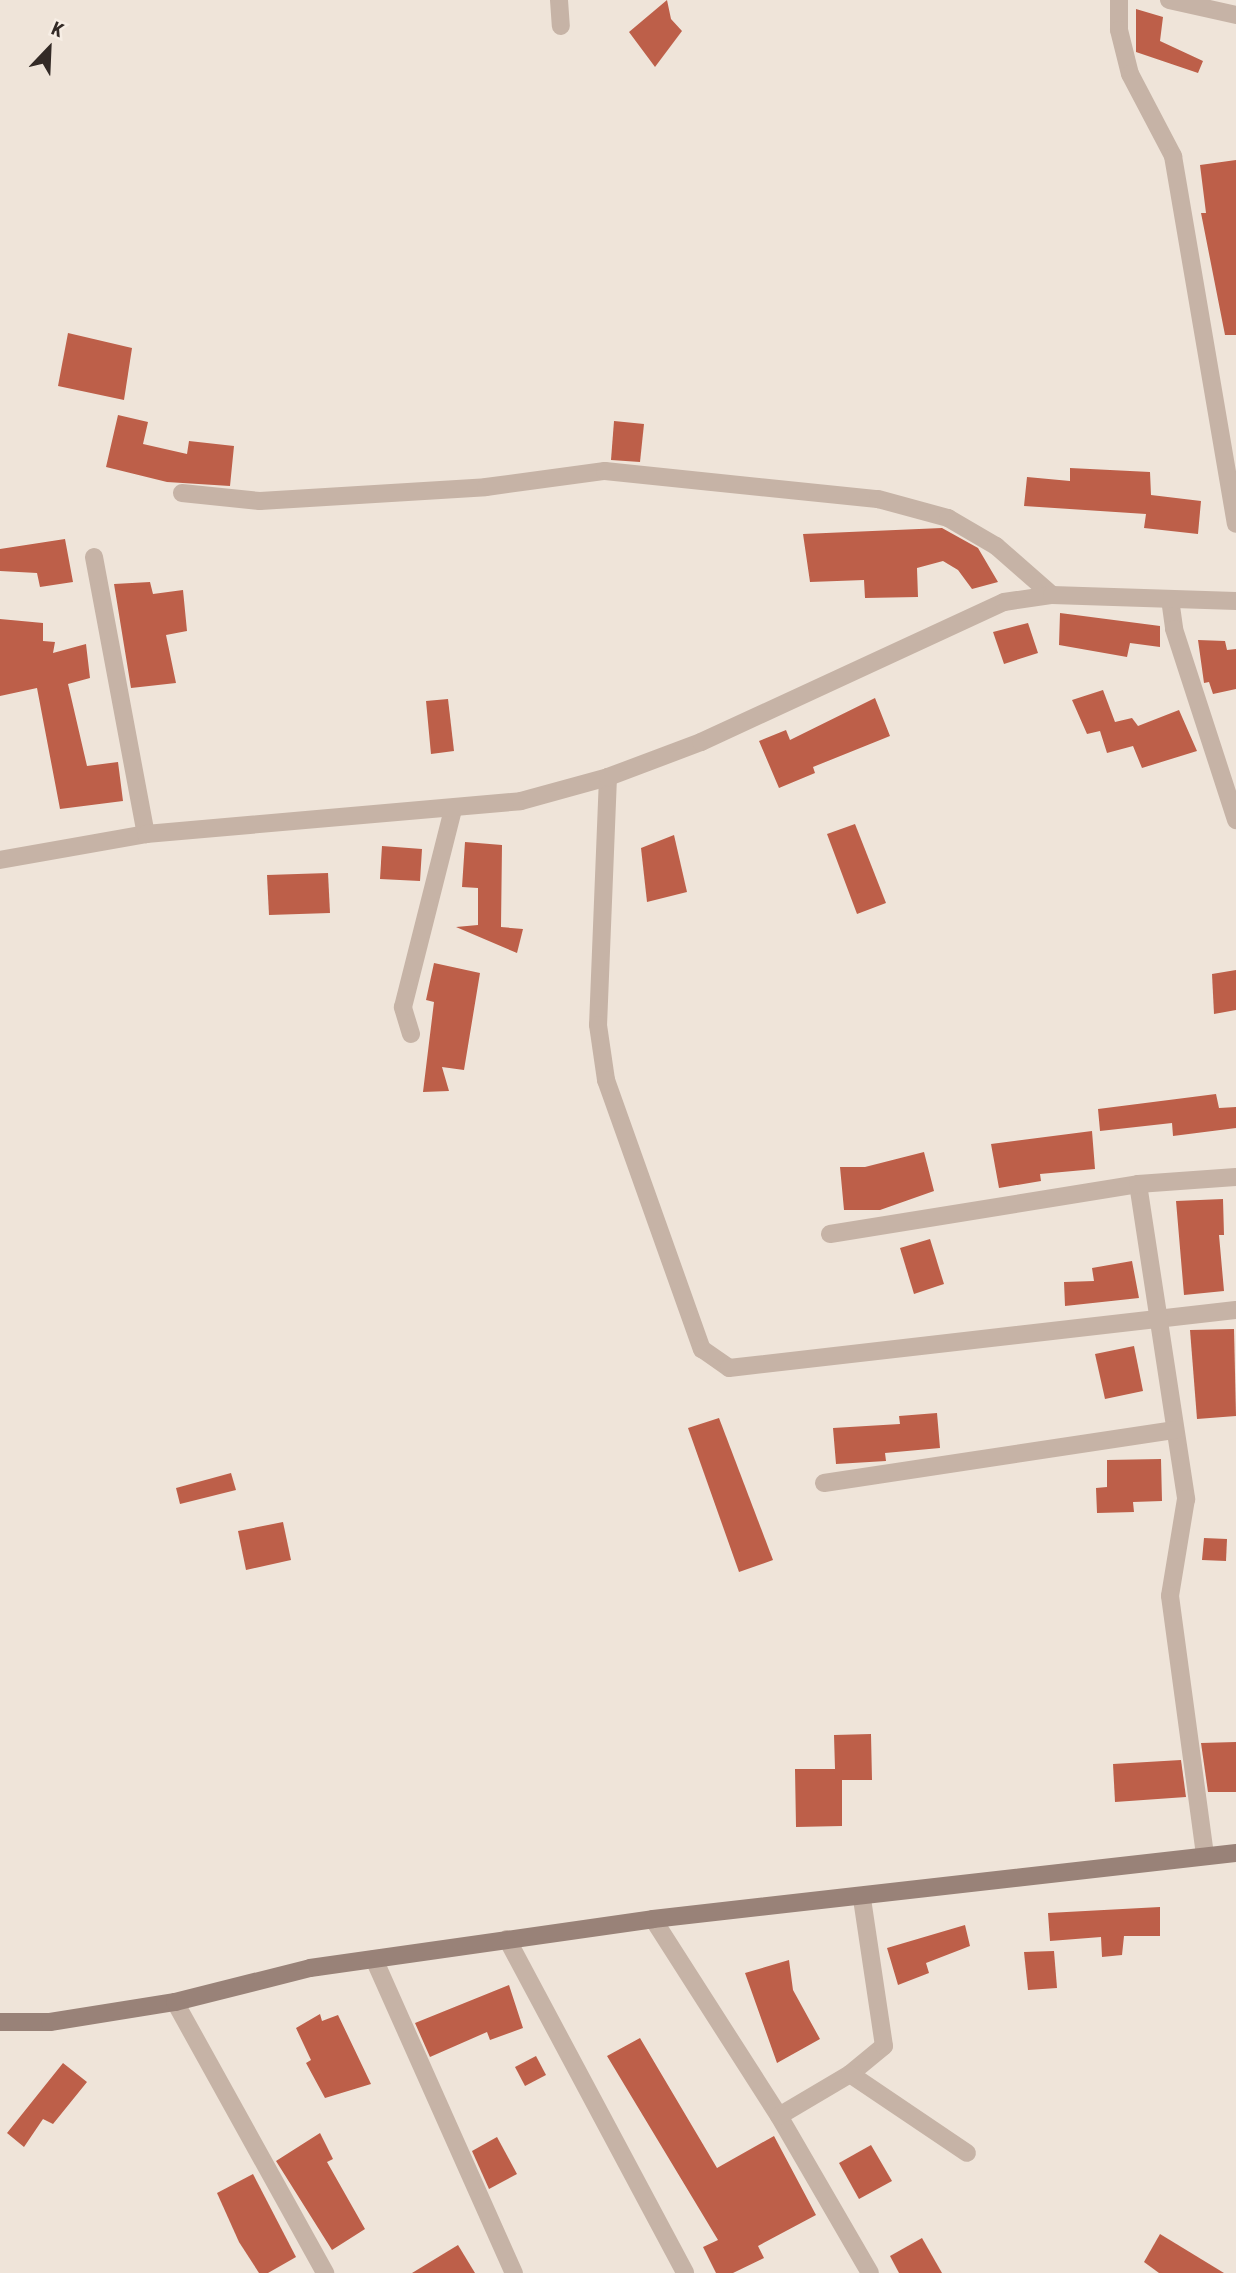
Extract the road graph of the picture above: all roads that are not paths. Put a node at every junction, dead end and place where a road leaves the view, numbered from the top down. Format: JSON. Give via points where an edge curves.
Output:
{"nodes":[{"id":1,"x":559,"y":0,"type":"edge"},
{"id":2,"x":1119,"y":0,"type":"edge"},
{"id":3,"x":1169,"y":0,"type":"edge"},
{"id":4,"x":1236,"y":15,"type":"edge"},
{"id":5,"x":561,"y":26,"type":"dead end"},
{"id":6,"x":182,"y":493,"type":"dead end"},
{"id":7,"x":1236,"y":524,"type":"edge"},
{"id":8,"x":94,"y":556,"type":"dead end"},
{"id":9,"x":1052,"y":595,"type":"junction"},
{"id":10,"x":1170,"y":599,"type":"junction"},
{"id":11,"x":1236,"y":601,"type":"edge"},
{"id":12,"x":608,"y":777,"type":"junction"},
{"id":13,"x":453,"y":808,"type":"junction"},
{"id":14,"x":1236,"y":820,"type":"edge"},
{"id":15,"x":146,"y":834,"type":"junction"},
{"id":16,"x":0,"y":860,"type":"edge"},
{"id":17,"x":411,"y":1034,"type":"dead end"},
{"id":18,"x":1236,"y":1177,"type":"edge"},
{"id":19,"x":1138,"y":1184,"type":"junction"},
{"id":20,"x":830,"y":1234,"type":"dead end"},
{"id":21,"x":1236,"y":1310,"type":"edge"},
{"id":22,"x":1158,"y":1316,"type":"junction"},
{"id":23,"x":1175,"y":1430,"type":"junction"},
{"id":24,"x":824,"y":1483,"type":"dead end"},
{"id":25,"x":1236,"y":1853,"type":"edge"},
{"id":26,"x":1205,"y":1856,"type":"junction"},
{"id":27,"x":862,"y":1898,"type":"junction"},
{"id":28,"x":653,"y":1919,"type":"junction"},
{"id":29,"x":507,"y":1939,"type":"junction"},
{"id":30,"x":374,"y":1959,"type":"junction"},
{"id":31,"x":175,"y":2002,"type":"junction"},
{"id":32,"x":0,"y":2022,"type":"edge"},
{"id":33,"x":850,"y":2074,"type":"junction"},
{"id":34,"x":779,"y":2116,"type":"junction"},
{"id":35,"x":967,"y":2152,"type":"dead end"},
{"id":36,"x":325,"y":2273,"type":"edge"},
{"id":37,"x":514,"y":2273,"type":"edge"},
{"id":38,"x":685,"y":2273,"type":"edge"},
{"id":39,"x":870,"y":2273,"type":"edge"}],
"edges":[{"from":1,"to":5,"type":"street"},
{"from":2,"to":7,"type":"street","via":[[1119,30],[1130,74],[1173,156]]},
{"from":3,"to":4,"type":"street"},
{"from":6,"to":9,"type":"street","via":[[260,501],[486,487],[605,471],[878,499],[948,518],[996,546]]},
{"from":8,"to":15,"type":"street"},
{"from":9,"to":10,"type":"street"},
{"from":9,"to":12,"type":"street","via":[[1004,602],[701,742]]},
{"from":10,"to":11,"type":"street"},
{"from":10,"to":14,"type":"street","via":[[1174,629]]},
{"from":12,"to":13,"type":"street","via":[[521,801]]},
{"from":12,"to":22,"type":"street","via":[[597,1025],[606,1080],[702,1349],[729,1368]]},
{"from":13,"to":15,"type":"street"},
{"from":13,"to":17,"type":"street","via":[[403,1007]]},
{"from":15,"to":16,"type":"street"},
{"from":18,"to":19,"type":"street"},
{"from":19,"to":20,"type":"street"},
{"from":19,"to":22,"type":"street"},
{"from":21,"to":22,"type":"street"},
{"from":22,"to":23,"type":"street"},
{"from":23,"to":24,"type":"street"},
{"from":23,"to":26,"type":"street","via":[[1186,1499],[1170,1595]]},
{"from":25,"to":26,"type":"main road"},
{"from":26,"to":27,"type":"main road"},
{"from":27,"to":28,"type":"main road"},
{"from":27,"to":33,"type":"street","via":[[884,2046]]},
{"from":28,"to":29,"type":"main road"},
{"from":28,"to":34,"type":"street"},
{"from":29,"to":30,"type":"main road"},
{"from":29,"to":38,"type":"street"},
{"from":30,"to":31,"type":"main road","via":[[310,1968]]},
{"from":30,"to":37,"type":"street"},
{"from":31,"to":32,"type":"main road","via":[[50,2022]]},
{"from":31,"to":36,"type":"street"},
{"from":33,"to":34,"type":"street"},
{"from":33,"to":35,"type":"street"},
{"from":34,"to":39,"type":"street"}]}
